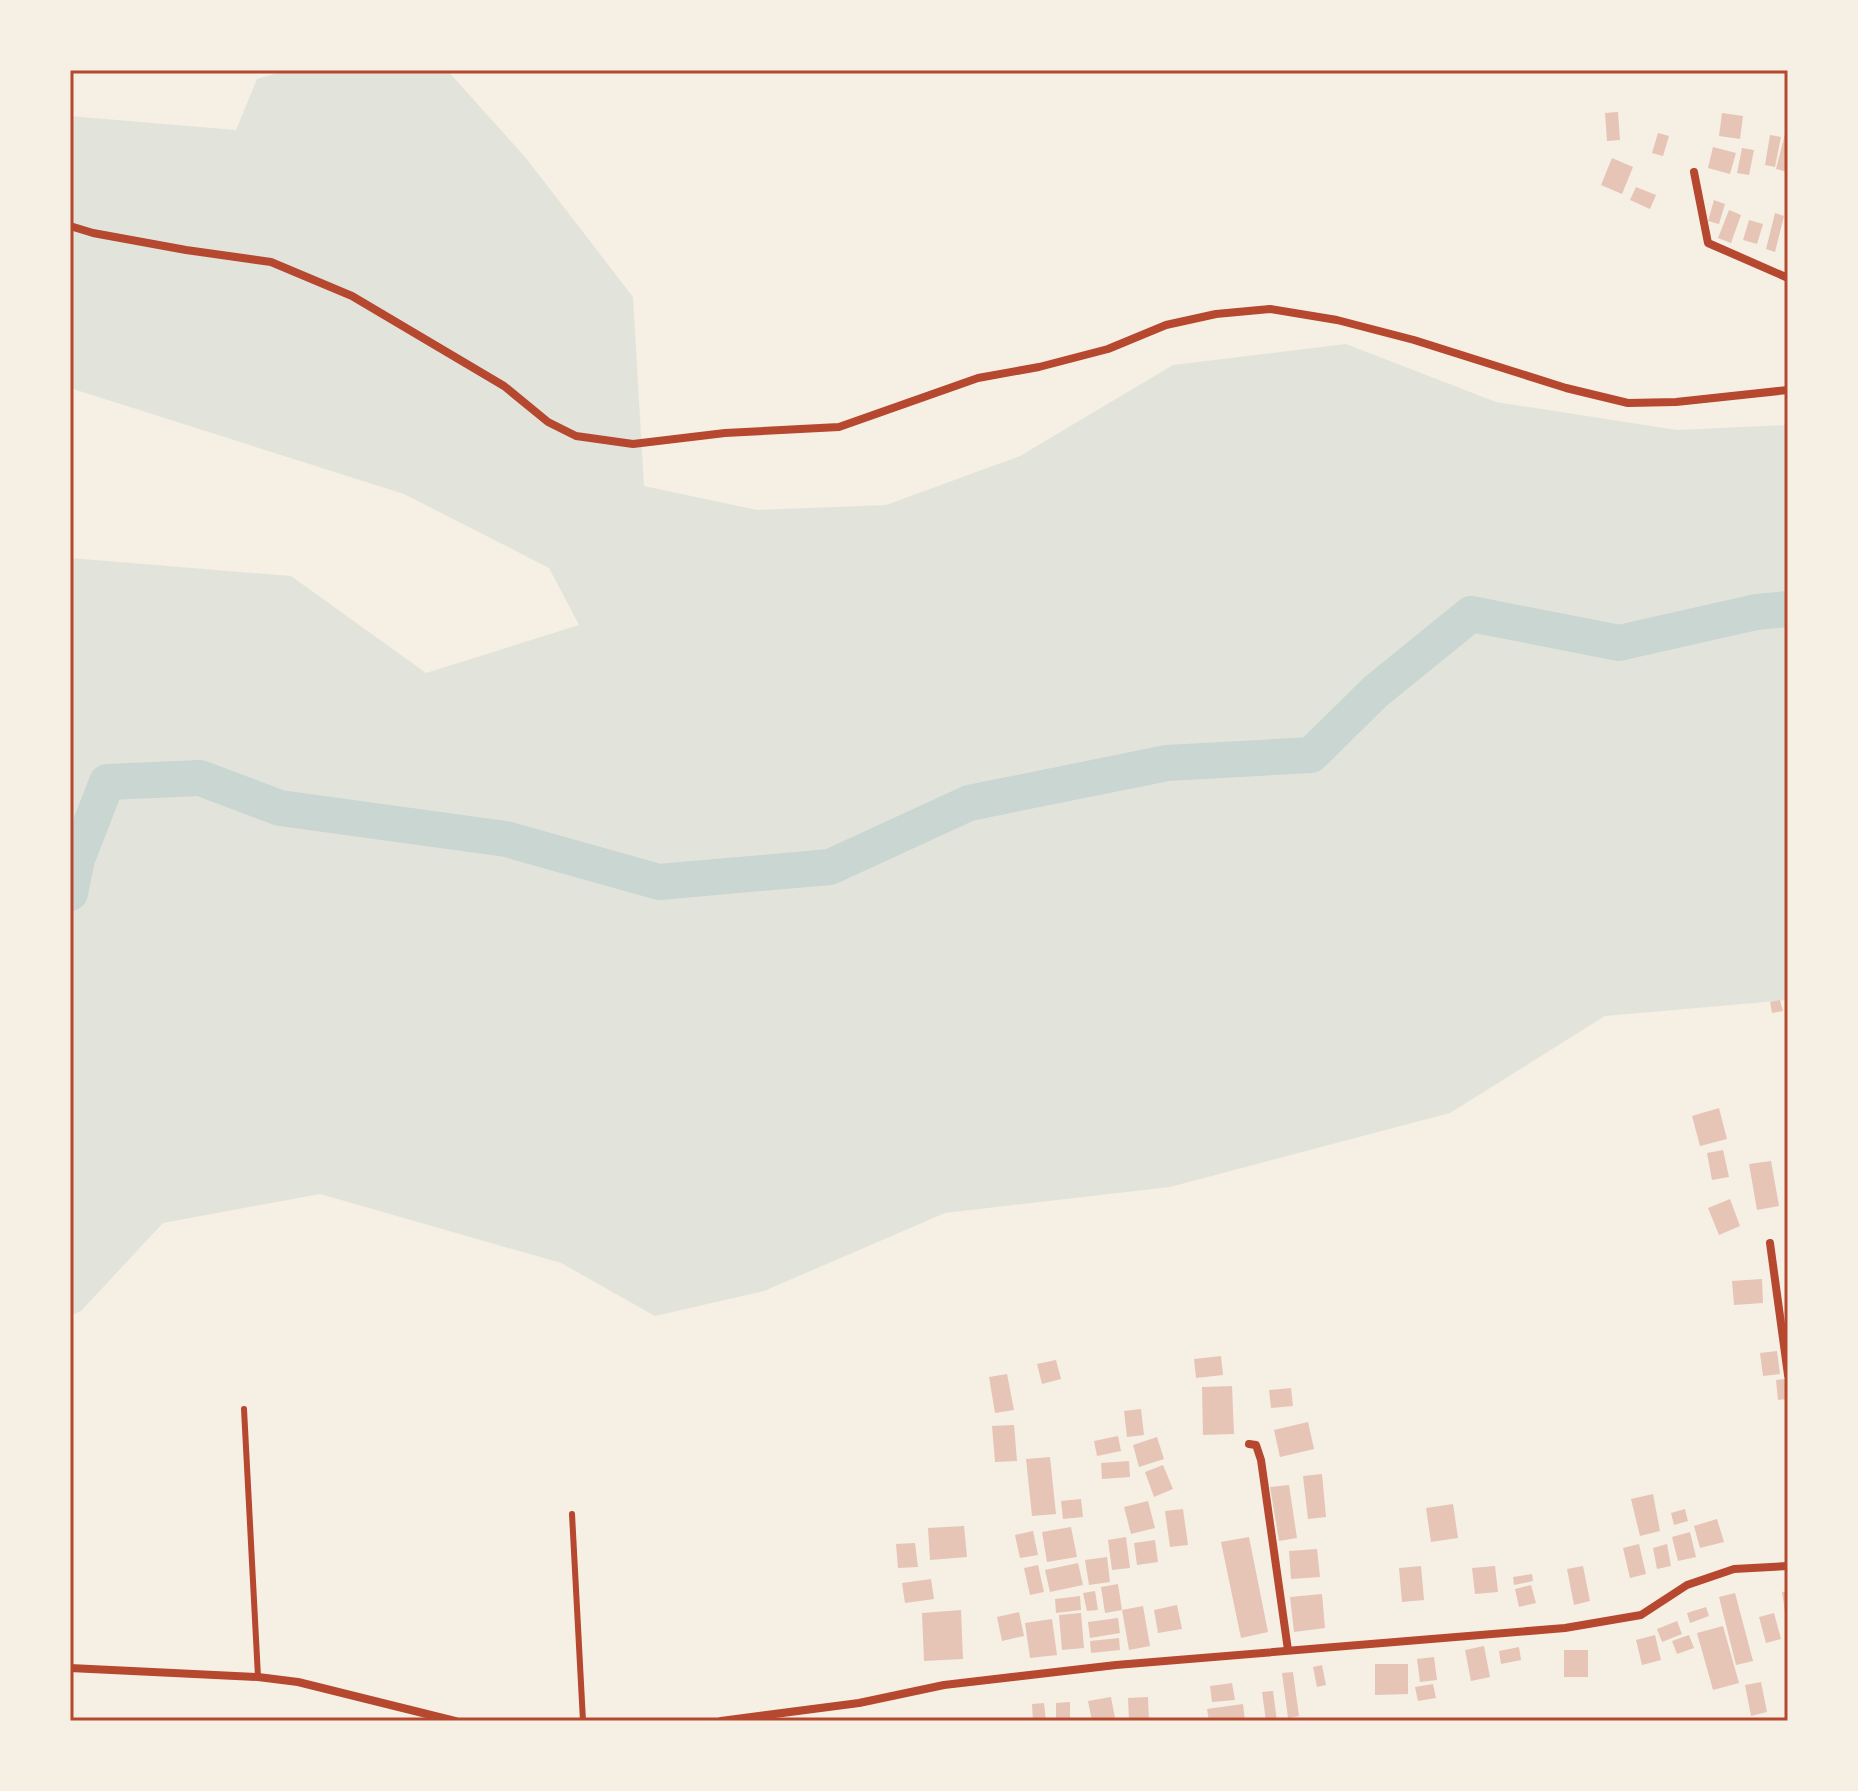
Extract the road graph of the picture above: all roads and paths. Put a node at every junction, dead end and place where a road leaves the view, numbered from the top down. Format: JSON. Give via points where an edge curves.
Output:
{"nodes":[{"id":1,"x":1694,"y":172,"type":"dead end"},
{"id":2,"x":70,"y":226,"type":"edge"},
{"id":3,"x":1788,"y":278,"type":"edge"},
{"id":4,"x":1788,"y":390,"type":"edge"},
{"id":5,"x":1770,"y":1243,"type":"dead end"},
{"id":6,"x":1788,"y":1375,"type":"edge"},
{"id":7,"x":244,"y":1409,"type":"dead end"},
{"id":8,"x":1249,"y":1444,"type":"dead end"},
{"id":9,"x":572,"y":1514,"type":"dead end"},
{"id":10,"x":1788,"y":1566,"type":"edge"},
{"id":11,"x":1288,"y":1650,"type":"junction"},
{"id":12,"x":70,"y":1668,"type":"edge"},
{"id":13,"x":258,"y":1677,"type":"junction"},
{"id":14,"x":455,"y":1721,"type":"edge"},
{"id":15,"x":583,"y":1721,"type":"edge"},
{"id":16,"x":721,"y":1721,"type":"edge"}],
"edges":[{"from":1,"to":3,"type":"street","via":[[1708,243]]},
{"from":2,"to":4,"type":"street","via":[[271,262],[352,296],[504,386],[548,422],[576,436],[633,444],[839,427],[978,378],[1108,349],[1166,325],[1270,309],[1414,340],[1628,403]]},
{"from":5,"to":6,"type":"street"},
{"from":7,"to":13,"type":"lane"},
{"from":8,"to":11,"type":"street","via":[[1256,1445],[1261,1460]]},
{"from":9,"to":15,"type":"lane"},
{"from":10,"to":11,"type":"street","via":[[1734,1569],[1687,1585],[1641,1615],[1586,1625]]},
{"from":11,"to":16,"type":"street","via":[[944,1685],[859,1703]]},
{"from":12,"to":13,"type":"street"},
{"from":13,"to":14,"type":"street"}]}
